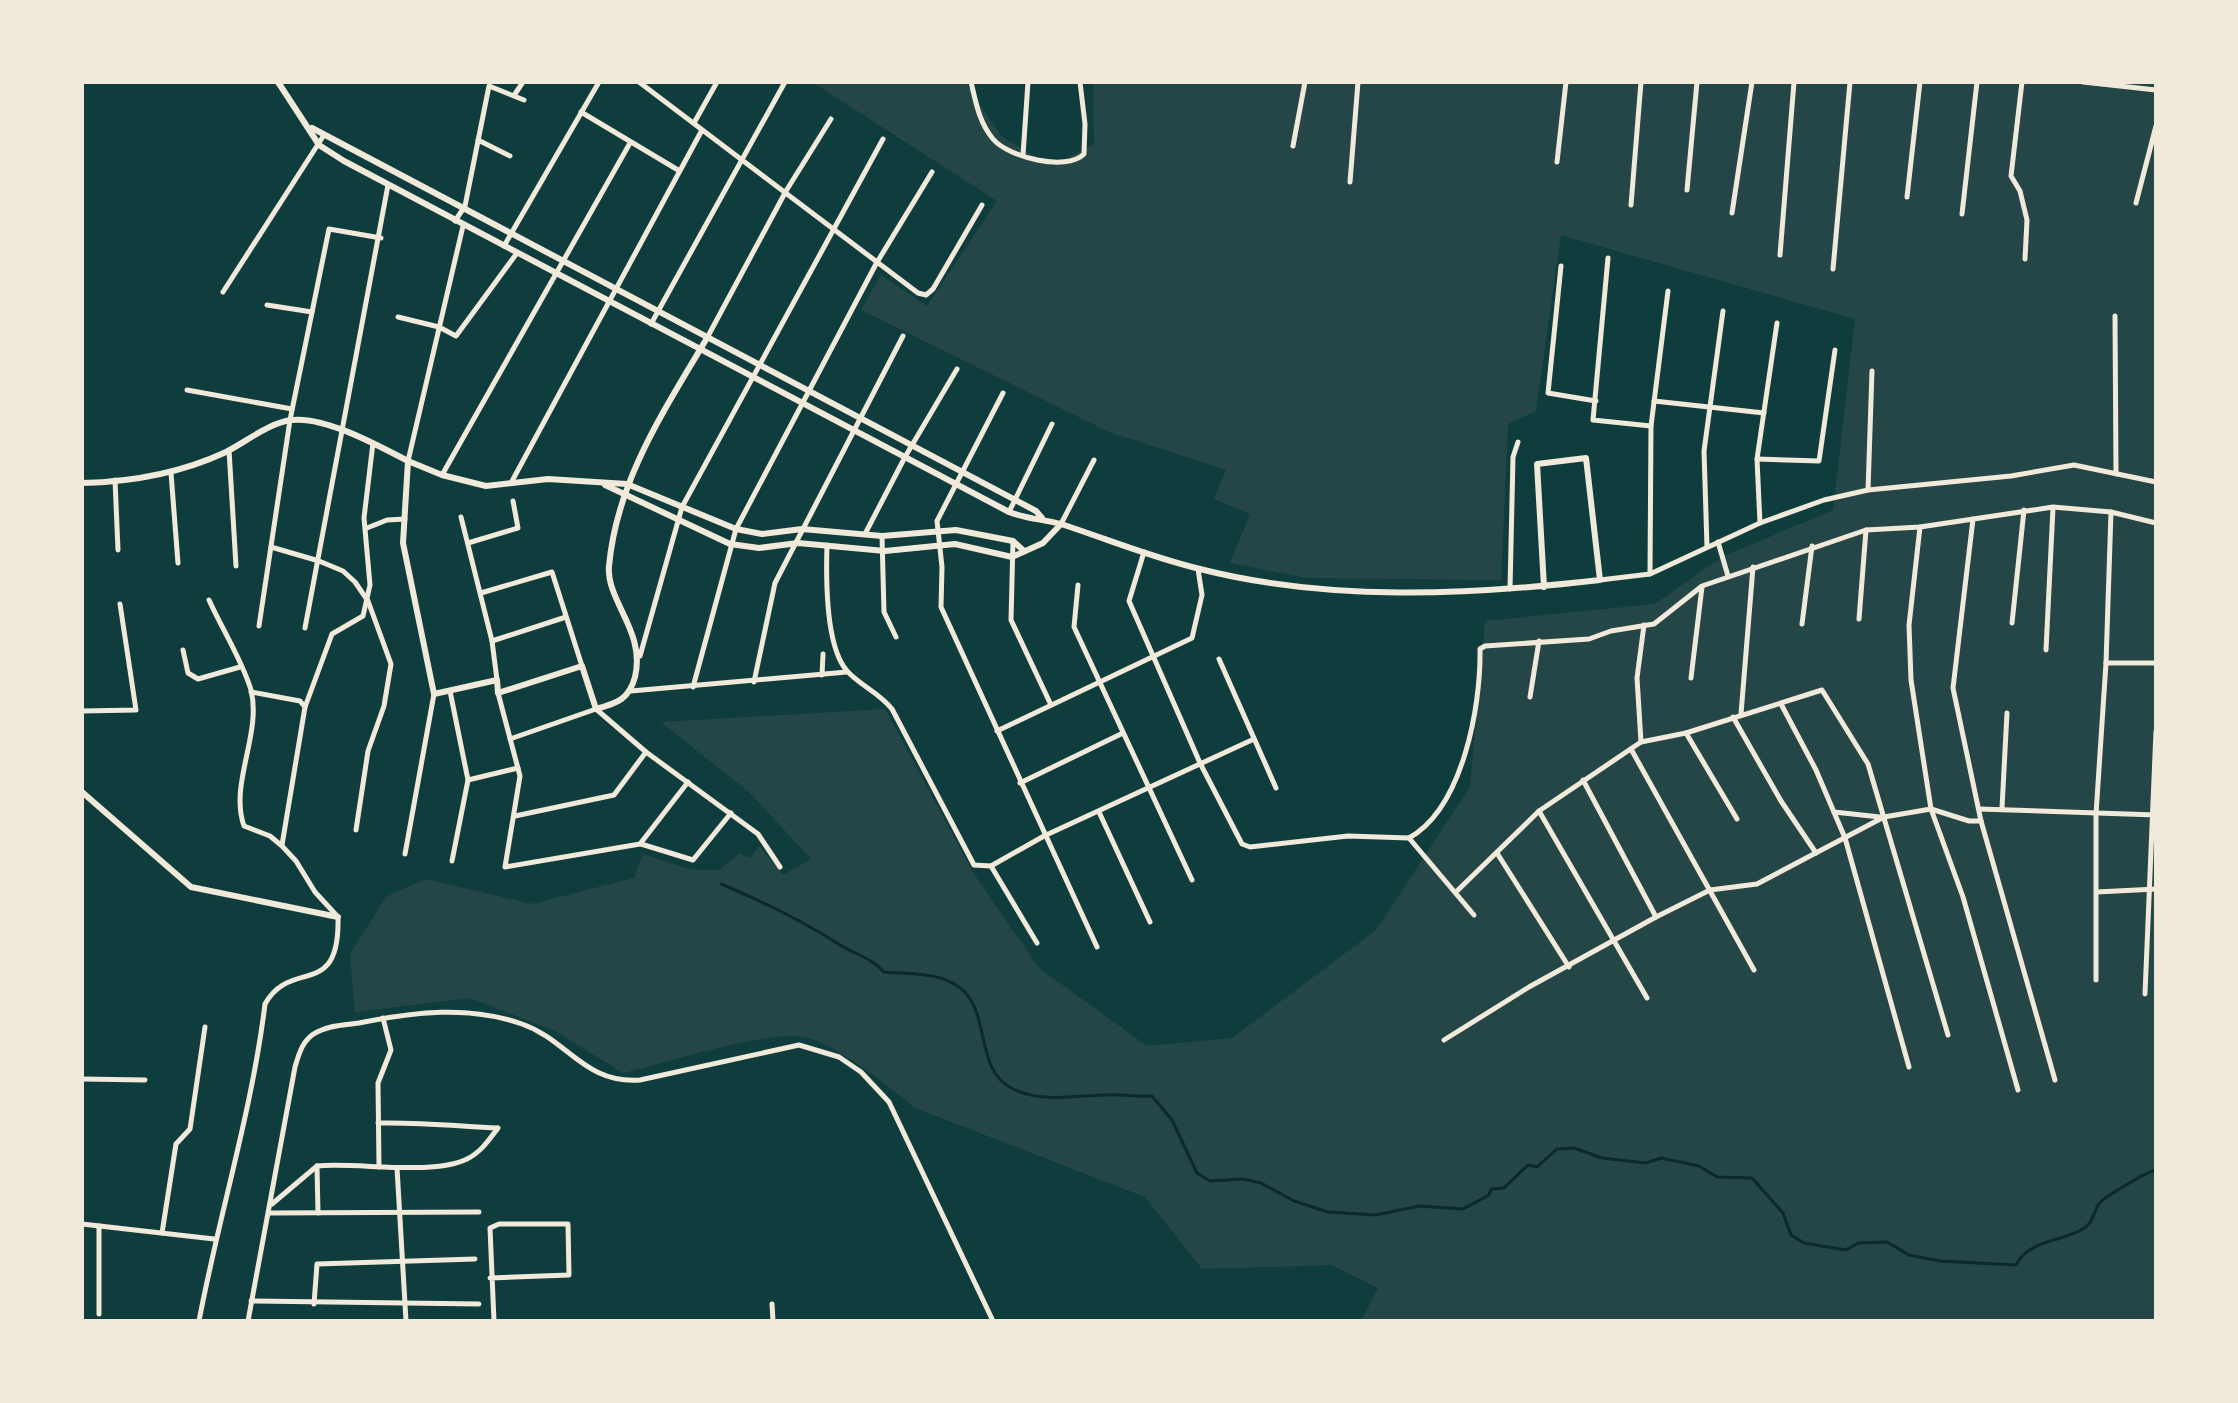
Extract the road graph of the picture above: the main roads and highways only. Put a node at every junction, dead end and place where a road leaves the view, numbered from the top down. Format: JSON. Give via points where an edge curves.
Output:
{"nodes":[{"id":1,"x":278,"y":82,"type":"edge"},
{"id":2,"x":309,"y":126,"type":"junction"},
{"id":3,"x":707,"y":338,"type":"junction"},
{"id":4,"x":701,"y":349,"type":"junction"},
{"id":5,"x":408,"y":461,"type":"junction"},
{"id":6,"x":82,"y":483,"type":"edge"},
{"id":7,"x":627,"y":484,"type":"junction"},
{"id":8,"x":605,"y":485,"type":"junction"},
{"id":9,"x":622,"y":496,"type":"junction"},
{"id":10,"x":1042,"y":518,"type":"junction"},
{"id":11,"x":1061,"y":524,"type":"junction"},
{"id":12,"x":1024,"y":551,"type":"junction"},
{"id":13,"x":1544,"y":587,"type":"junction"},
{"id":14,"x":82,"y":792,"type":"edge"},
{"id":15,"x":338,"y":917,"type":"road end"}],
"edges":[{"from":1,"to":2,"type":"main road"},
{"from":2,"to":3,"type":"main road"},
{"from":2,"to":4,"type":"main road","via":[[319,145],[388,185]]},
{"from":3,"to":4,"type":"main road"},
{"from":3,"to":10,"type":"main road"},
{"from":4,"to":7,"type":"main road"},
{"from":4,"to":10,"type":"main road","via":[[1009,512],[1031,521]]},
{"from":5,"to":6,"type":"main road","via":[[303,419],[171,473]]},
{"from":5,"to":8,"type":"main road","via":[[486,486],[548,479]]},
{"from":5,"to":9,"type":"main road","via":[[403,543],[434,694],[497,680],[498,693],[582,666],[596,709],[621,702],[631,691],[640,656],[609,570]]},
{"from":7,"to":8,"type":"main road"},
{"from":7,"to":9,"type":"main road"},
{"from":7,"to":12,"type":"main road","via":[[736,529],[762,534],[802,529],[882,536],[956,530],[1013,541]]},
{"from":8,"to":9,"type":"main road"},
{"from":9,"to":12,"type":"main road","via":[[730,544],[759,548],[798,543],[885,551],[955,544],[1012,557]]},
{"from":10,"to":11,"type":"main road"},
{"from":11,"to":12,"type":"main road","via":[[1043,543]]},
{"from":11,"to":13,"type":"main road","via":[[1198,569],[1308,588],[1422,592]]},
{"from":13,"to":13,"type":"main road","via":[[1537,464],[1586,458],[1600,580]]},
{"from":14,"to":15,"type":"main road","via":[[191,887]]}]}
